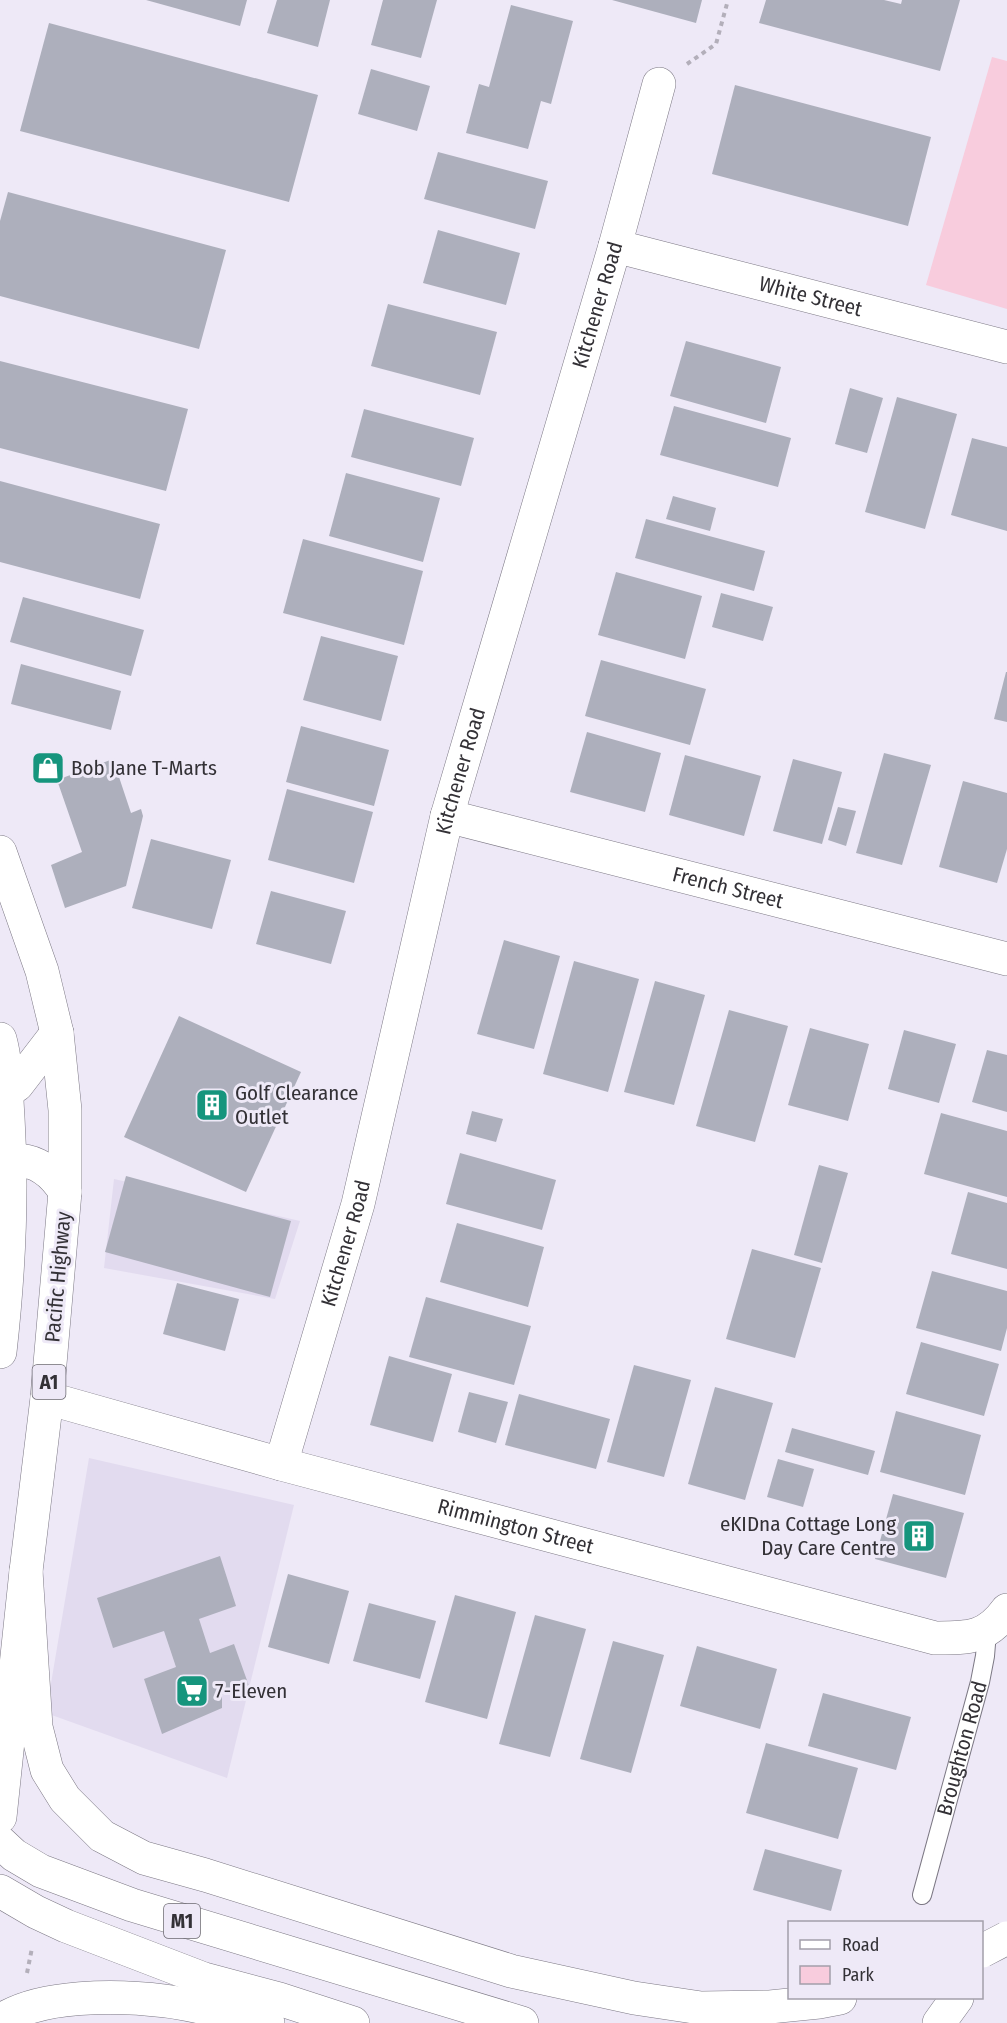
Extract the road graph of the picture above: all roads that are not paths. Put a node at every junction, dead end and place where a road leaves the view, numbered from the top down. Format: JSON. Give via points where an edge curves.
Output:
{"nodes":[{"id":1,"x":658,"y":84,"type":"road end"},
{"id":2,"x":615,"y":246,"type":"junction"},
{"id":3,"x":1007,"y":347,"type":"edge"},
{"id":4,"x":447,"y":816,"type":"junction"},
{"id":5,"x":0,"y":852,"type":"edge"},
{"id":6,"x":1007,"y":958,"type":"edge"},
{"id":7,"x":57,"y":1033,"type":"junction"},
{"id":8,"x":0,"y":1039,"type":"edge"},
{"id":9,"x":3,"y":1095,"type":"edge"},
{"id":10,"x":5,"y":1160,"type":"edge"},
{"id":11,"x":65,"y":1191,"type":"junction"},
{"id":12,"x":0,"y":1352,"type":"edge"},
{"id":13,"x":47,"y":1398,"type":"junction"},
{"id":14,"x":280,"y":1464,"type":"junction"},
{"id":15,"x":26,"y":1571,"type":"junction"},
{"id":16,"x":997,"y":1621,"type":"edge"},
{"id":17,"x":0,"y":1817,"type":"edge"},
{"id":18,"x":0,"y":1842,"type":"edge"},
{"id":19,"x":0,"y":1891,"type":"edge"},
{"id":20,"x":922,"y":1895,"type":"dead end"},
{"id":21,"x":1007,"y":1938,"type":"edge"},
{"id":22,"x":983,"y":1950,"type":"edge"},
{"id":23,"x":957,"y":1999,"type":"edge"},
{"id":24,"x":958,"y":1999,"type":"edge"},
{"id":25,"x":830,"y":2000,"type":"edge"},
{"id":26,"x":0,"y":2021,"type":"edge"},
{"id":27,"x":268,"y":2023,"type":"edge"},
{"id":28,"x":353,"y":2023,"type":"edge"},
{"id":29,"x":522,"y":2023,"type":"edge"},
{"id":30,"x":939,"y":2023,"type":"edge"},
{"id":31,"x":947,"y":2023,"type":"edge"}],
"edges":[{"from":1,"to":2,"type":"main road","name":"Kitchener Road"},
{"from":2,"to":3,"type":"main road","name":"White Street"},
{"from":2,"to":4,"type":"main road","name":"Kitchener Road"},
{"from":4,"to":6,"type":"main road","name":"French Street"},
{"from":4,"to":14,"type":"main road","name":"Kitchener Road","via":[[358,1204]]},
{"from":5,"to":7,"type":"main road","name":"Pacific Highway","number":"A1","via":[[42,971]]},
{"from":7,"to":9,"type":"main road","via":[[23,1079]]},
{"from":7,"to":11,"type":"main road","name":"Pacific Highway","number":"A1","via":[[65,1110]]},
{"from":8,"to":9,"type":"main road"},
{"from":9,"to":10,"type":"main road"},
{"from":10,"to":11,"type":"main road","via":[[26,1160],[43,1167]]},
{"from":10,"to":12,"type":"main road","via":[[11,1232]]},
{"from":11,"to":13,"type":"main road","name":"Pacific Highway","number":"A1"},
{"from":13,"to":14,"type":"main road","name":"Rimmington Street"},
{"from":13,"to":15,"type":"main road","name":"Pacific Highway","number":"A1"},
{"from":14,"to":16,"type":"main road","name":"Rimmington Street","via":[[935,1638],[962,1638]]},
{"from":15,"to":17,"type":"main road","name":"Pacific Highway"},
{"from":15,"to":25,"type":"main road","number":"M1","via":[[41,1753],[65,1799],[114,1844],[144,1858],[522,1974],[701,2008],[770,2007]]},
{"from":16,"to":20,"type":"lane","name":"Broughton Road"},
{"from":18,"to":29,"type":"main road","number":"M1","via":[[27,1864],[132,1905]]},
{"from":19,"to":28,"type":"main road","via":[[66,1926],[204,1979]]},
{"from":21,"to":22,"type":"main road","bridge":true},
{"from":23,"to":30,"type":"main road"},
{"from":24,"to":31,"type":"main road"},
{"from":26,"to":27,"type":"main road","via":[[27,2006],[60,2000],[129,1998],[165,2001]]}]}
